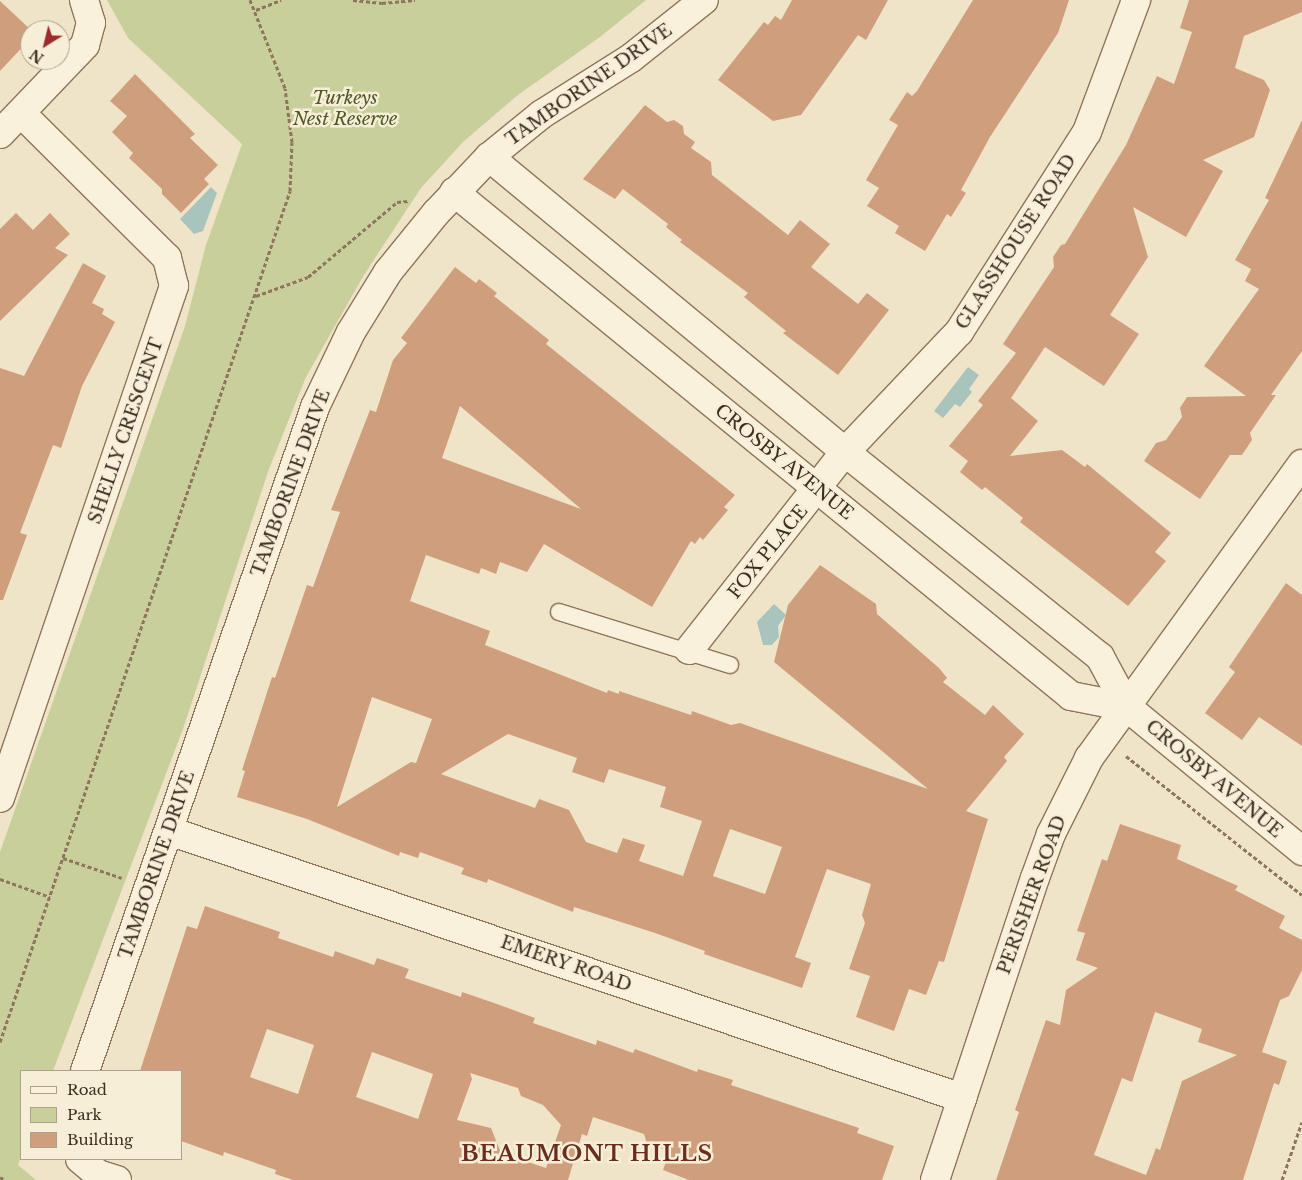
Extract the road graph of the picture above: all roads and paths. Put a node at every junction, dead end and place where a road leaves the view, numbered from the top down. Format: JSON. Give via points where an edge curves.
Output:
{"nodes":[{"id":1,"x":84,"y":0,"type":"edge"},
{"id":2,"x":250,"y":0,"type":"edge"},
{"id":3,"x":281,"y":0,"type":"edge"},
{"id":4,"x":353,"y":0,"type":"edge"},
{"id":5,"x":415,"y":0,"type":"edge"},
{"id":6,"x":704,"y":0,"type":"edge"},
{"id":7,"x":1136,"y":0,"type":"edge"},
{"id":8,"x":256,"y":10,"type":"junction"},
{"id":9,"x":21,"y":113,"type":"junction"},
{"id":10,"x":0,"y":134,"type":"edge"},
{"id":11,"x":489,"y":157,"type":"junction"},
{"id":12,"x":454,"y":192,"type":"junction"},
{"id":13,"x":436,"y":213,"type":"junction"},
{"id":14,"x":256,"y":296,"type":"junction"},
{"id":15,"x":845,"y":452,"type":"junction"},
{"id":16,"x":1302,"y":464,"type":"edge"},
{"id":17,"x":818,"y":490,"type":"junction"},
{"id":18,"x":559,"y":612,"type":"dead end"},
{"id":19,"x":690,"y":650,"type":"junction"},
{"id":20,"x":730,"y":665,"type":"dead end"},
{"id":21,"x":1127,"y":707,"type":"junction"},
{"id":22,"x":1149,"y":725,"type":"junction"},
{"id":23,"x":1102,"y":741,"type":"junction"},
{"id":24,"x":1126,"y":755,"type":"junction"},
{"id":25,"x":1120,"y":762,"type":"dead end"},
{"id":26,"x":0,"y":798,"type":"edge"},
{"id":27,"x":169,"y":830,"type":"junction"},
{"id":28,"x":1302,"y":851,"type":"edge"},
{"id":29,"x":63,"y":858,"type":"junction"},
{"id":30,"x":0,"y":879,"type":"edge"},
{"id":31,"x":149,"y":888,"type":"junction"},
{"id":32,"x":1302,"y":895,"type":"edge"},
{"id":33,"x":50,"y":897,"type":"junction"},
{"id":34,"x":0,"y":1042,"type":"edge"},
{"id":35,"x":85,"y":1070,"type":"edge"},
{"id":36,"x":962,"y":1098,"type":"junction"},
{"id":37,"x":1302,"y":1122,"type":"edge"},
{"id":38,"x":81,"y":1160,"type":"edge"},
{"id":39,"x":0,"y":1177,"type":"edge"},
{"id":40,"x":5,"y":1180,"type":"edge"},
{"id":41,"x":117,"y":1180,"type":"edge"},
{"id":42,"x":935,"y":1180,"type":"edge"},
{"id":43,"x":1282,"y":1180,"type":"edge"}],
"edges":[{"from":1,"to":9,"type":"street","via":[[91,23],[85,45]]},
{"from":2,"to":8,"type":"path"},
{"from":3,"to":8,"type":"path"},
{"from":4,"to":5,"type":"path","via":[[382,3]]},
{"from":6,"to":11,"type":"street","name":"TAMBORINE DRIVE","via":[[631,58],[542,114]]},
{"from":7,"to":15,"type":"street","name":"GLASSHOUSE ROAD","via":[[1087,132],[991,282],[958,332]]},
{"from":8,"to":14,"type":"path","via":[[285,88],[292,142],[290,191]]},
{"from":9,"to":10,"type":"street"},
{"from":9,"to":26,"type":"street","name":"SHELLY CRESCENT","via":[[167,258],[174,286]]},
{"from":11,"to":12,"type":"street","name":"TAMBORINE DRIVE"},
{"from":11,"to":15,"type":"street","name":"CROSBY AVENUE"},
{"from":12,"to":13,"type":"street","name":"TAMBORINE DRIVE"},
{"from":12,"to":17,"type":"street","name":"CROSBY AVENUE"},
{"from":13,"to":14,"type":"path","via":[[423,199],[397,202],[308,277]]},
{"from":13,"to":27,"type":"street","name":"TAMBORINE DRIVE","via":[[388,272],[351,332],[315,407]]},
{"from":14,"to":29,"type":"path"},
{"from":15,"to":17,"type":"street","name":"FOX PLACE"},
{"from":15,"to":21,"type":"street","name":"CROSBY AVENUE","via":[[1100,657]]},
{"from":16,"to":21,"type":"street","name":"PERISHER ROAD"},
{"from":17,"to":19,"type":"street","name":"FOX PLACE"},
{"from":17,"to":21,"type":"street","name":"CROSBY AVENUE","via":[[1071,696]]},
{"from":18,"to":19,"type":"lane"},
{"from":19,"to":20,"type":"lane"},
{"from":21,"to":22,"type":"street","name":"CROSBY AVENUE"},
{"from":21,"to":23,"type":"street","name":"PERISHER ROAD"},
{"from":22,"to":24,"type":"path"},
{"from":22,"to":28,"type":"street","name":"CROSBY AVENUE"},
{"from":23,"to":24,"type":"path"},
{"from":23,"to":36,"type":"street","name":"PERISHER ROAD","via":[[1089,758],[1051,834]]},
{"from":24,"to":25,"type":"path"},
{"from":24,"to":32,"type":"path"},
{"from":27,"to":31,"type":"street","name":"TAMBORINE DRIVE"},
{"from":27,"to":36,"type":"street","name":"EMERY ROAD"},
{"from":29,"to":31,"type":"path"},
{"from":29,"to":33,"type":"path"},
{"from":30,"to":33,"type":"path"},
{"from":31,"to":35,"type":"street","name":"TAMBORINE DRIVE"},
{"from":33,"to":34,"type":"path"},
{"from":36,"to":42,"type":"street","name":"PERISHER ROAD"},
{"from":37,"to":43,"type":"path"},
{"from":38,"to":41,"type":"street","via":[[98,1174]]},
{"from":39,"to":40,"type":"path"}]}
